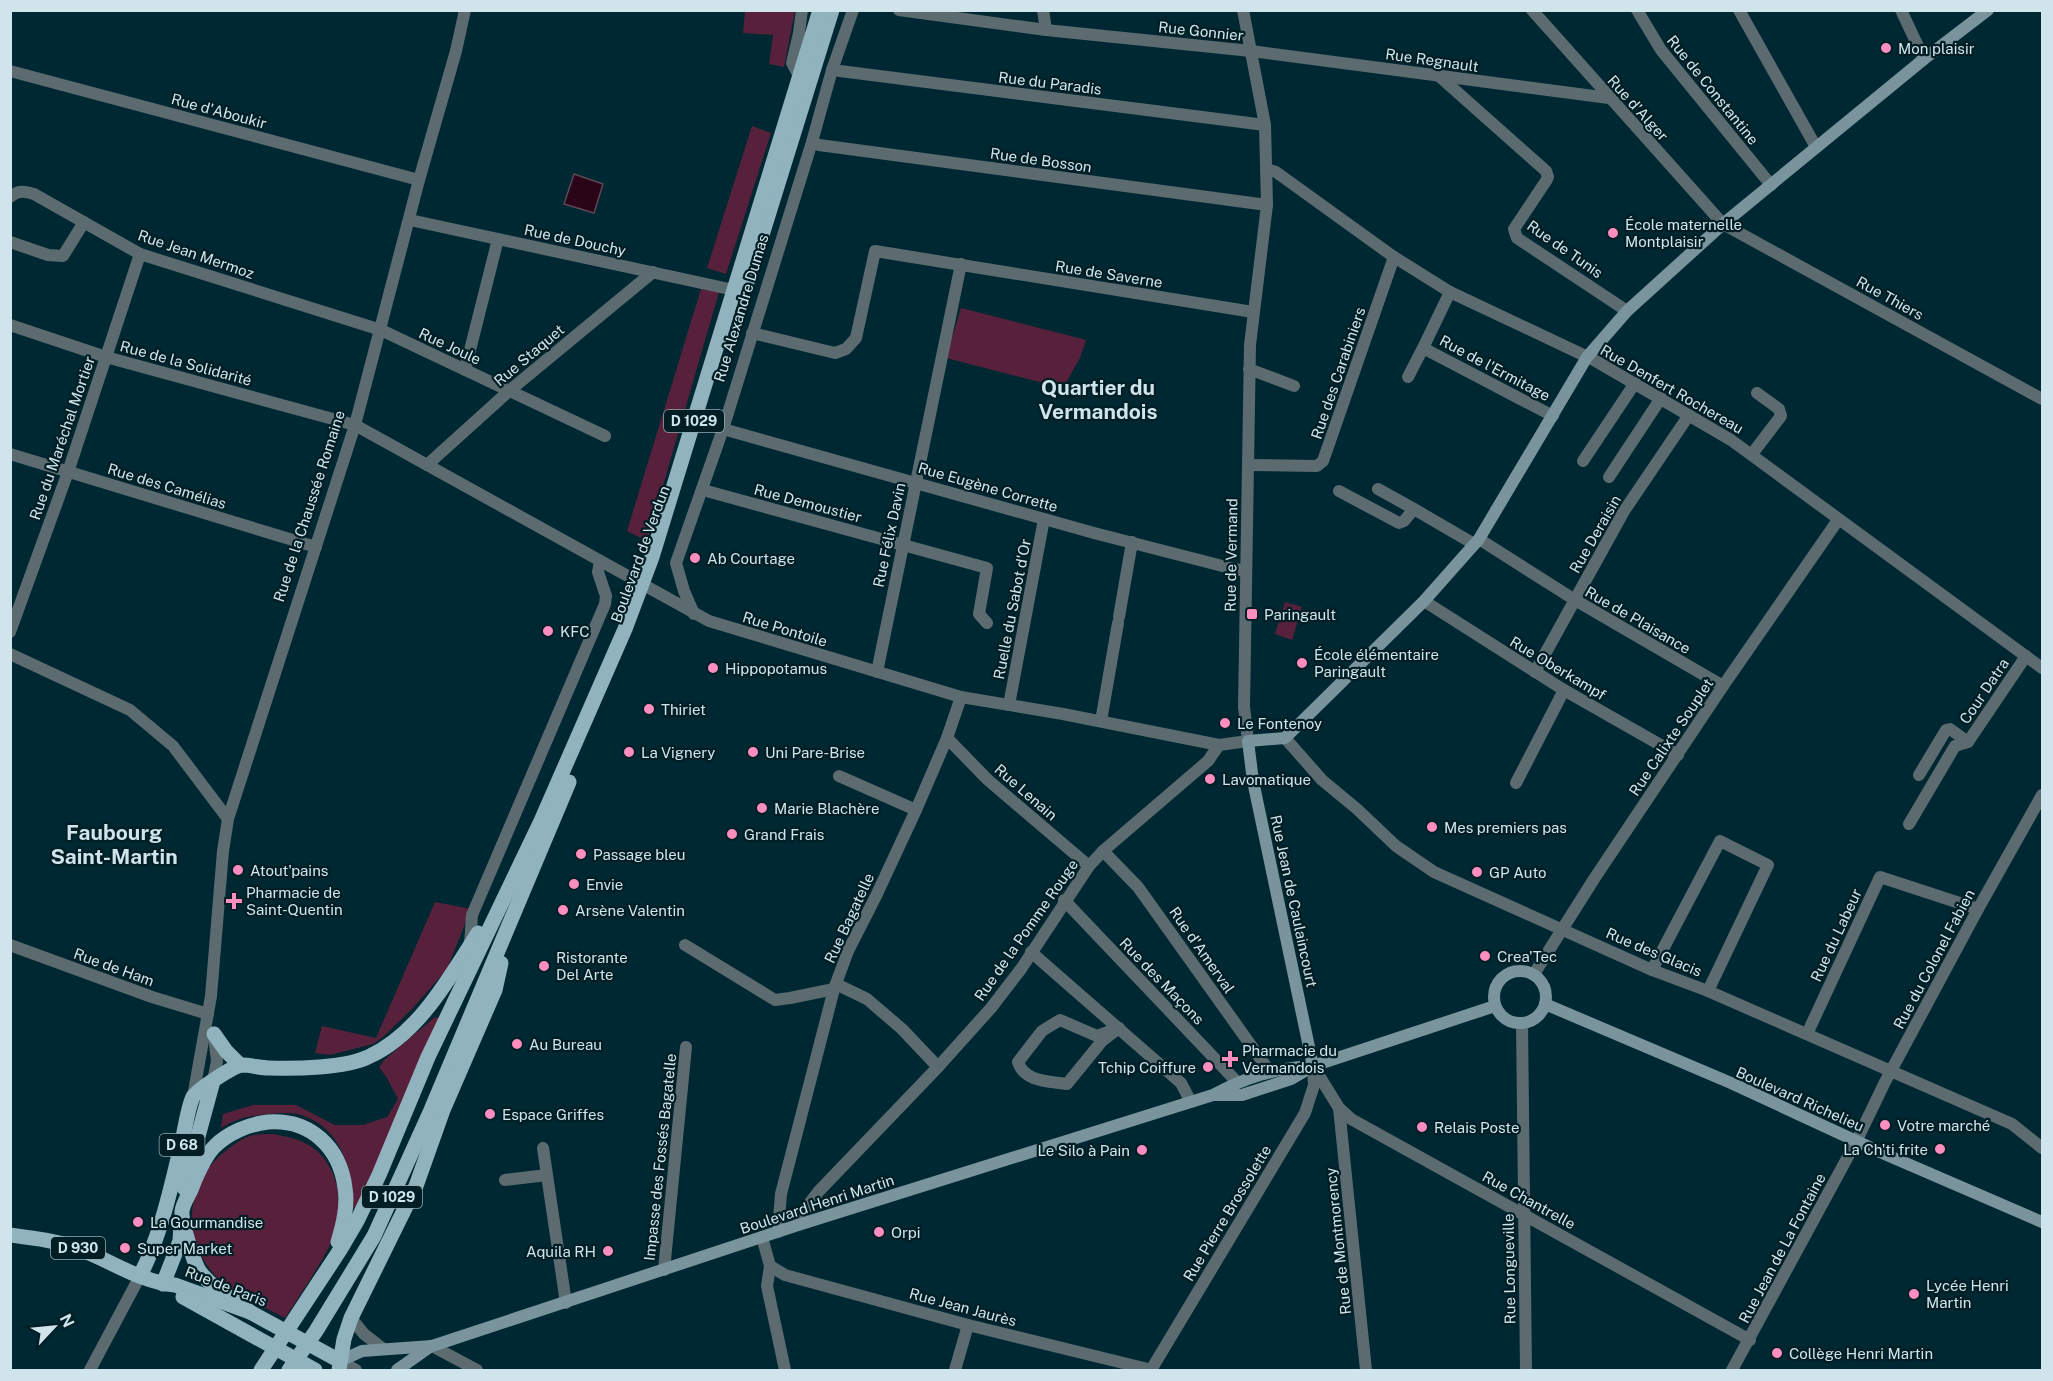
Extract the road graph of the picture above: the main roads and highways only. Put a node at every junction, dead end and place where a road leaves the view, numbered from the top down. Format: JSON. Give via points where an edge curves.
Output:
{"nodes":[{"id":1,"x":820,"y":10,"type":"edge"},
{"id":2,"x":832,"y":10,"type":"edge"},
{"id":3,"x":1988,"y":10,"type":"edge"},
{"id":4,"x":739,"y":291,"type":"junction"},
{"id":5,"x":646,"y":587,"type":"junction"},
{"id":6,"x":510,"y":882,"type":"junction"},
{"id":7,"x":511,"y":922,"type":"junction"},
{"id":8,"x":1545,"y":1004,"type":"junction"},
{"id":9,"x":1495,"y":1006,"type":"junction"},
{"id":10,"x":214,"y":1035,"type":"road end"},
{"id":11,"x":240,"y":1065,"type":"junction"},
{"id":12,"x":1313,"y":1066,"type":"junction"},
{"id":13,"x":213,"y":1081,"type":"junction"},
{"id":14,"x":1213,"y":1095,"type":"junction"},
{"id":15,"x":182,"y":1211,"type":"junction"},
{"id":16,"x":2043,"y":1222,"type":"edge"},
{"id":17,"x":10,"y":1235,"type":"edge"},
{"id":18,"x":333,"y":1261,"type":"junction"},
{"id":19,"x":140,"y":1276,"type":"junction"},
{"id":20,"x":163,"y":1284,"type":"junction"},
{"id":21,"x":250,"y":1312,"type":"junction"},
{"id":22,"x":432,"y":1346,"type":"junction"},
{"id":23,"x":339,"y":1366,"type":"edge"},
{"id":24,"x":315,"y":1370,"type":"edge"},
{"id":25,"x":261,"y":1371,"type":"edge"},
{"id":26,"x":289,"y":1371,"type":"edge"},
{"id":27,"x":397,"y":1371,"type":"edge"}],
"edges":[{"from":1,"to":4,"type":"main road"},
{"from":2,"to":4,"type":"main road","name":"Rue Alexandre Dumas"},
{"from":3,"to":12,"type":"main road","name":"Rue Jean de Caulaincourt","via":[[1723,224],[1627,311],[1587,357],[1477,542],[1424,601],[1285,738],[1248,741]]},
{"from":4,"to":5,"type":"main road","name":"Boulevard de Verdun"},
{"from":5,"to":6,"type":"main road","number":"D 1029"},
{"from":5,"to":7,"type":"main road","name":"Boulevard de Verdun","number":"D 1029"},
{"from":6,"to":11,"type":"main road","via":[[434,1001],[399,1038],[368,1058],[334,1065]]},
{"from":6,"to":18,"type":"main road","number":"D 1029","via":[[428,1057],[380,1175]]},
{"from":7,"to":23,"type":"main road","via":[[491,999],[443,1110],[416,1186],[351,1318]]},
{"from":7,"to":26,"type":"main road","number":"D 1029","via":[[374,1236]]},
{"from":8,"to":9,"type":"main road","via":[[1537,1017],[1522,1023],[1505,1019]]},
{"from":8,"to":9,"type":"main road","via":[[1543,984],[1534,974],[1518,970],[1503,976],[1494,990]]},
{"from":8,"to":16,"type":"main road","name":"Boulevard Richelieu"},
{"from":9,"to":12,"type":"main road","name":"Boulevard Henri Martin"},
{"from":10,"to":11,"type":"main road"},
{"from":11,"to":13,"type":"main road"},
{"from":12,"to":14,"type":"main road","name":"Boulevard Henri Martin","via":[[1270,1072],[1237,1082]]},
{"from":12,"to":14,"type":"main road","name":"Boulevard Henri Martin","via":[[1291,1079],[1242,1095]]},
{"from":13,"to":15,"type":"main road","name":"Rue de la Chaussée Romaine","number":"D 68","via":[[184,1188]]},
{"from":13,"to":19,"type":"main road","name":"Rue de la Chaussée Romaine","number":"D 68","via":[[193,1097],[164,1217]]},
{"from":14,"to":22,"type":"main road","name":"Boulevard Henri Martin","via":[[798,1225]]},
{"from":15,"to":18,"type":"main road","via":[[213,1147],[225,1137],[265,1122],[296,1124],[322,1138],[342,1172],[345,1211]]},
{"from":15,"to":20,"type":"main road","name":"Rue de la Chaussée Romaine","number":"D 68","via":[[180,1241]]},
{"from":15,"to":21,"type":"main road","via":[[193,1258],[201,1273]]},
{"from":17,"to":19,"type":"main road","name":"Rue de Paris","number":"D 930","via":[[79,1249]]},
{"from":18,"to":25,"type":"main road","number":"D 1029"},
{"from":19,"to":20,"type":"main road","name":"Rue de Paris","number":"D 930"},
{"from":20,"to":21,"type":"main road","name":"Rue de Paris","number":"D 930"},
{"from":20,"to":24,"type":"main road","name":"Rue de Paris","number":"D 930"},
{"from":21,"to":23,"type":"main road","name":"Rue de Paris","number":"D 930","via":[[322,1350]]},
{"from":22,"to":23,"type":"main road","name":"Boulevard Henri Martin","via":[[362,1351]]},
{"from":22,"to":27,"type":"main road","name":"Boulevard Henri Martin"}]}
